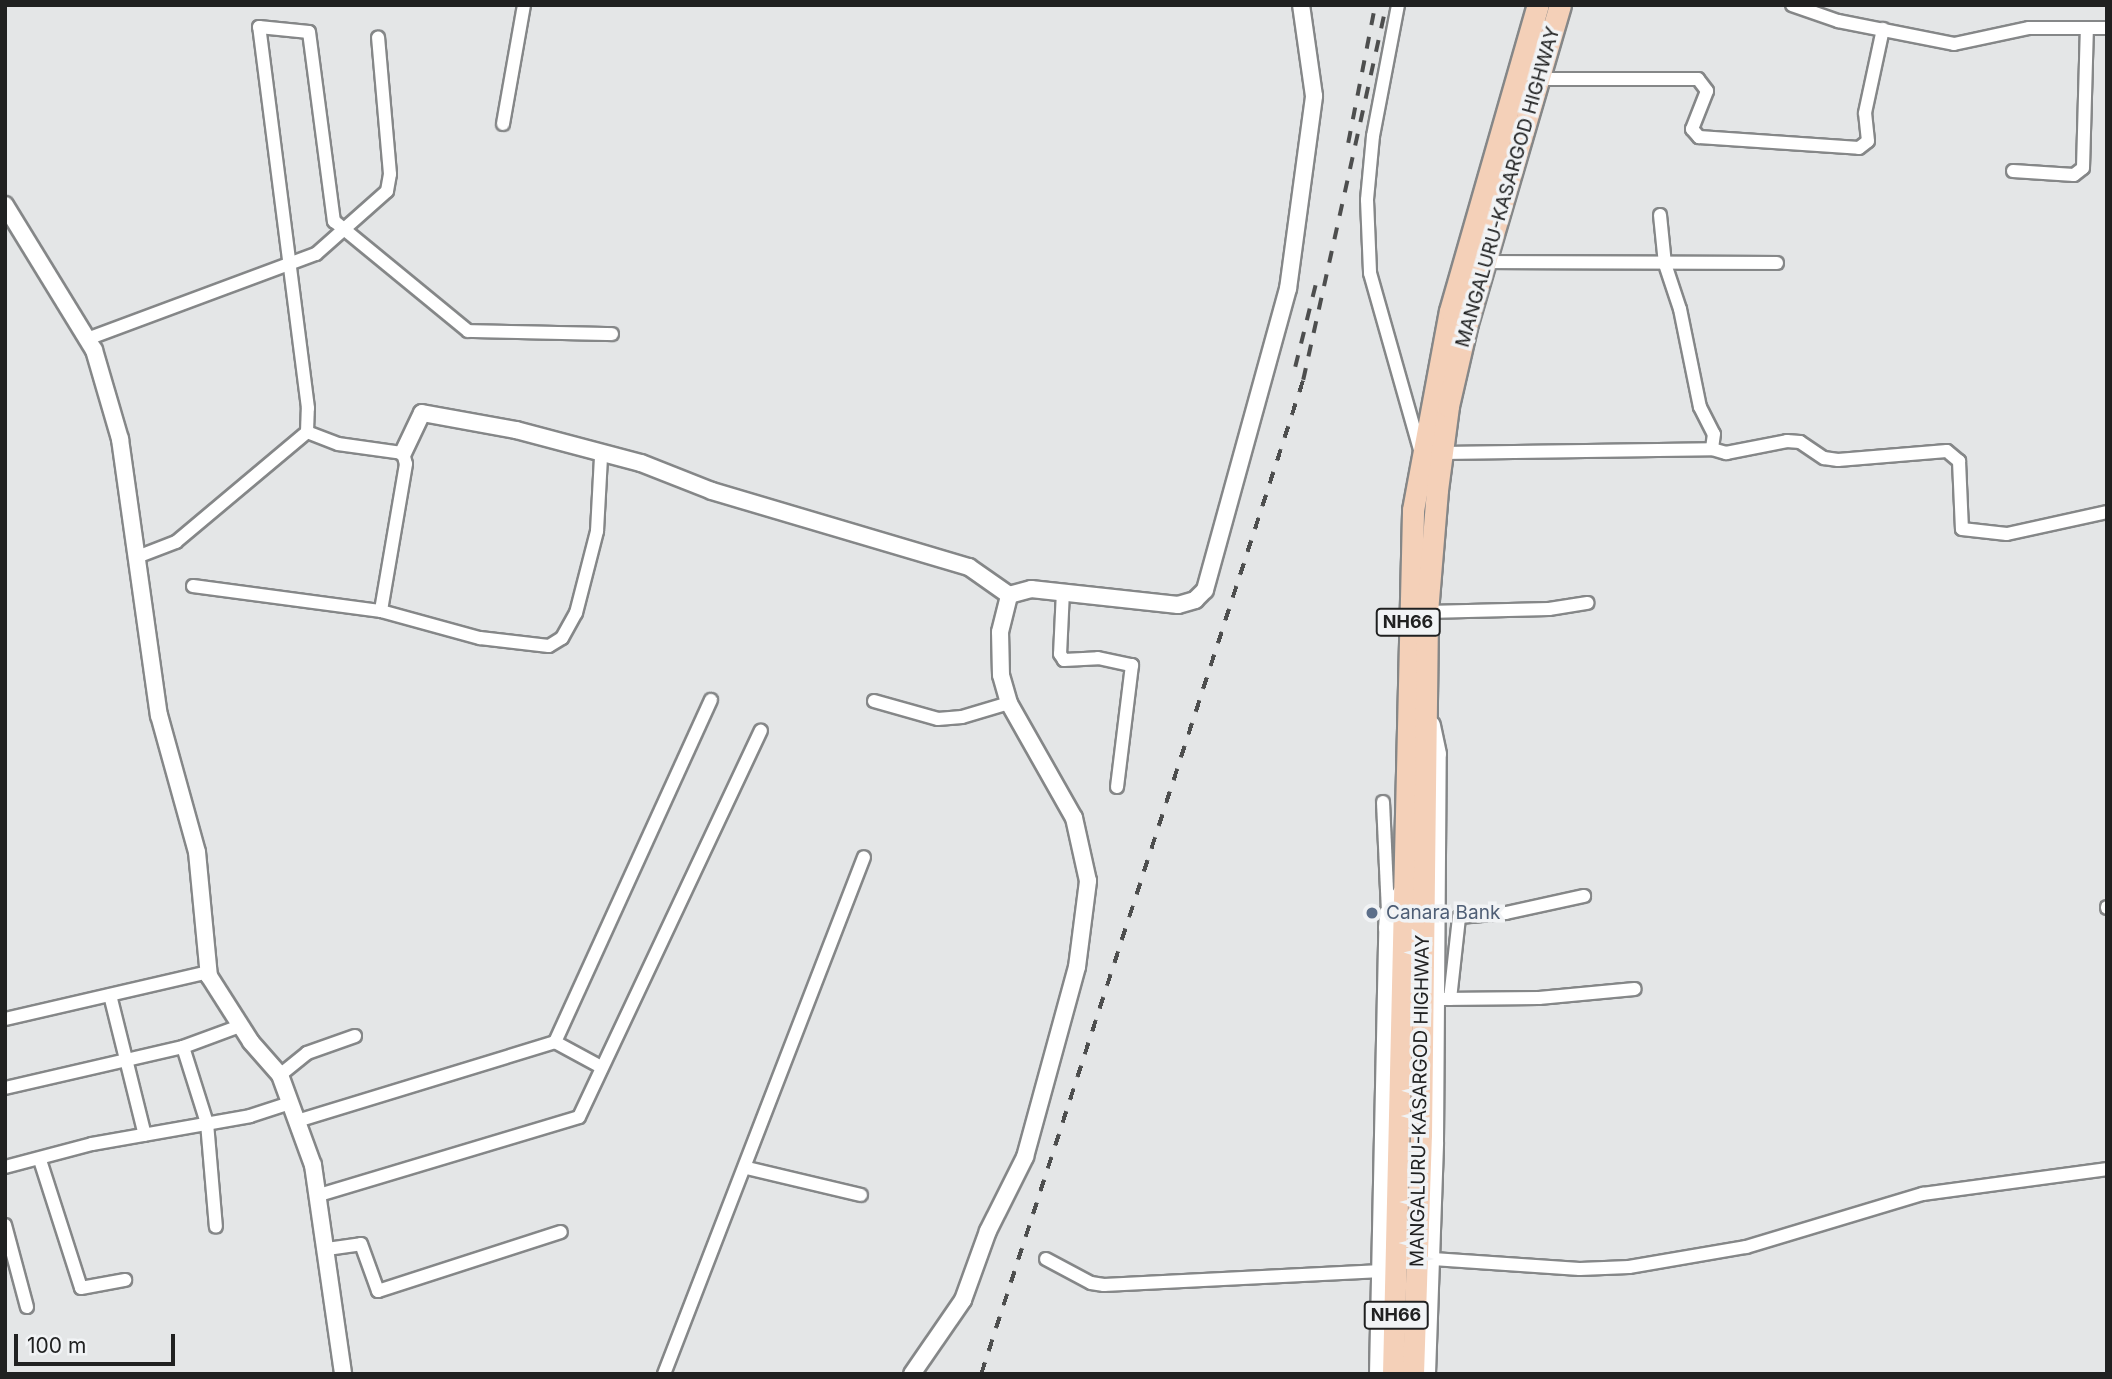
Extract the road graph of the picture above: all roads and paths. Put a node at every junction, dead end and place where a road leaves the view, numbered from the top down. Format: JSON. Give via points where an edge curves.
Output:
{"nodes":[{"id":1,"x":524,"y":5,"type":"edge"},
{"id":2,"x":1301,"y":5,"type":"edge"},
{"id":3,"x":1398,"y":5,"type":"edge"},
{"id":4,"x":1538,"y":5,"type":"edge"},
{"id":5,"x":1560,"y":5,"type":"edge"},
{"id":6,"x":1797,"y":6,"type":"edge"},
{"id":7,"x":2087,"y":28,"type":"junction"},
{"id":8,"x":2107,"y":28,"type":"edge"},
{"id":9,"x":1883,"y":29,"type":"junction"},
{"id":10,"x":377,"y":38,"type":"dead end"},
{"id":11,"x":1538,"y":79,"type":"junction"},
{"id":12,"x":503,"y":124,"type":"dead end"},
{"id":13,"x":2013,"y":171,"type":"dead end"},
{"id":14,"x":5,"y":205,"type":"edge"},
{"id":15,"x":1660,"y":215,"type":"dead end"},
{"id":16,"x":345,"y":230,"type":"junction"},
{"id":17,"x":287,"y":261,"type":"junction"},
{"id":18,"x":1483,"y":262,"type":"junction"},
{"id":19,"x":1777,"y":263,"type":"dead end"},
{"id":20,"x":1665,"y":264,"type":"junction"},
{"id":21,"x":612,"y":334,"type":"dead end"},
{"id":22,"x":87,"y":339,"type":"junction"},
{"id":23,"x":307,"y":432,"type":"junction"},
{"id":24,"x":1712,"y":449,"type":"junction"},
{"id":25,"x":403,"y":453,"type":"junction"},
{"id":26,"x":1431,"y":453,"type":"junction"},
{"id":27,"x":601,"y":456,"type":"junction"},
{"id":28,"x":2107,"y":512,"type":"edge"},
{"id":29,"x":136,"y":557,"type":"junction"},
{"id":30,"x":193,"y":586,"type":"dead end"},
{"id":31,"x":1063,"y":591,"type":"junction"},
{"id":32,"x":1009,"y":595,"type":"junction"},
{"id":33,"x":1588,"y":603,"type":"dead end"},
{"id":34,"x":381,"y":611,"type":"junction"},
{"id":35,"x":1426,"y":612,"type":"junction"},
{"id":36,"x":1426,"y":695,"type":"junction"},
{"id":37,"x":710,"y":700,"type":"dead end"},
{"id":38,"x":874,"y":701,"type":"dead end"},
{"id":39,"x":1009,"y":703,"type":"junction"},
{"id":40,"x":761,"y":731,"type":"dead end"},
{"id":41,"x":1116,"y":787,"type":"dead end"},
{"id":42,"x":1383,"y":802,"type":"dead end"},
{"id":43,"x":864,"y":857,"type":"dead end"},
{"id":44,"x":1404,"y":888,"type":"junction"},
{"id":45,"x":1584,"y":896,"type":"dead end"},
{"id":46,"x":1388,"y":913,"type":"junction"},
{"id":47,"x":208,"y":972,"type":"junction"},
{"id":48,"x":1635,"y":989,"type":"dead end"},
{"id":49,"x":110,"y":995,"type":"junction"},
{"id":50,"x":1442,"y":999,"type":"junction"},
{"id":51,"x":5,"y":1019,"type":"edge"},
{"id":52,"x":240,"y":1026,"type":"junction"},
{"id":53,"x":355,"y":1036,"type":"dead end"},
{"id":54,"x":555,"y":1042,"type":"junction"},
{"id":55,"x":183,"y":1047,"type":"junction"},
{"id":56,"x":124,"y":1060,"type":"junction"},
{"id":57,"x":601,"y":1067,"type":"junction"},
{"id":58,"x":280,"y":1075,"type":"junction"},
{"id":59,"x":5,"y":1088,"type":"edge"},
{"id":60,"x":290,"y":1103,"type":"junction"},
{"id":61,"x":297,"y":1121,"type":"junction"},
{"id":62,"x":207,"y":1123,"type":"junction"},
{"id":63,"x":145,"y":1135,"type":"junction"},
{"id":64,"x":40,"y":1160,"type":"junction"},
{"id":65,"x":5,"y":1167,"type":"edge"},
{"id":66,"x":747,"y":1168,"type":"junction"},
{"id":67,"x":2107,"y":1169,"type":"edge"},
{"id":68,"x":319,"y":1195,"type":"junction"},
{"id":69,"x":861,"y":1195,"type":"dead end"},
{"id":70,"x":5,"y":1225,"type":"edge"},
{"id":71,"x":216,"y":1227,"type":"dead end"},
{"id":72,"x":561,"y":1232,"type":"dead end"},
{"id":73,"x":327,"y":1249,"type":"junction"},
{"id":74,"x":1046,"y":1259,"type":"dead end"},
{"id":75,"x":1402,"y":1259,"type":"junction"},
{"id":76,"x":125,"y":1280,"type":"dead end"},
{"id":77,"x":27,"y":1307,"type":"dead end"},
{"id":78,"x":343,"y":1374,"type":"edge"},
{"id":79,"x":664,"y":1374,"type":"edge"},
{"id":80,"x":912,"y":1374,"type":"edge"},
{"id":81,"x":1378,"y":1374,"type":"edge"},
{"id":82,"x":1393,"y":1374,"type":"edge"},
{"id":83,"x":1413,"y":1374,"type":"edge"},
{"id":84,"x":1427,"y":1374,"type":"edge"}],
"edges":[{"from":1,"to":12,"type":"street"},
{"from":2,"to":31,"type":"street","via":[[1314,96],[1288,289],[1210,579],[1195,600],[1178,606]]},
{"from":3,"to":26,"type":"street","via":[[1373,136],[1367,212],[1370,273]]},
{"from":4,"to":26,"type":"highway","name":"MANGALURU-KASARGOD HIGHWAY","number":"NH66","via":[[1450,311]]},
{"from":5,"to":11,"type":"highway","name":"MANGALURU-KASARGOD HIGHWAY","number":"NH66"},
{"from":6,"to":9,"type":"street"},
{"from":7,"to":8,"type":"street"},
{"from":7,"to":9,"type":"street","via":[[2029,28],[1954,44]]},
{"from":7,"to":13,"type":"street","via":[[2083,168],[2074,175]]},
{"from":9,"to":11,"type":"street","via":[[1865,113],[1868,141],[1859,148],[1699,137],[1692,128],[1707,91],[1698,79]]},
{"from":10,"to":16,"type":"street","via":[[390,174],[387,191]]},
{"from":11,"to":18,"type":"highway","name":"MANGALURU-KASARGOD HIGHWAY","number":"NH66"},
{"from":14,"to":22,"type":"street"},
{"from":15,"to":20,"type":"street"},
{"from":16,"to":17,"type":"street","via":[[316,254]]},
{"from":16,"to":17,"type":"street","via":[[334,221],[309,32],[259,27]]},
{"from":16,"to":21,"type":"street","via":[[468,331]]},
{"from":17,"to":22,"type":"street"},
{"from":17,"to":23,"type":"street","via":[[308,408]]},
{"from":18,"to":20,"type":"street"},
{"from":18,"to":26,"type":"highway","name":"MANGALURU-KASARGOD HIGHWAY","number":"NH66","via":[[1448,406]]},
{"from":19,"to":20,"type":"street"},
{"from":20,"to":24,"type":"street","via":[[1680,309],[1700,407],[1714,434]]},
{"from":22,"to":29,"type":"street","via":[[120,439]]},
{"from":23,"to":25,"type":"street","via":[[338,444]]},
{"from":23,"to":29,"type":"street","via":[[176,542]]},
{"from":24,"to":26,"type":"street"},
{"from":24,"to":28,"type":"street","via":[[1751,452],[1800,442],[1838,460],[1954,453],[1959,461],[1959,521],[1962,529],[1971,532],[2007,534]]},
{"from":25,"to":27,"type":"street","via":[[422,413],[516,430]]},
{"from":25,"to":34,"type":"street","via":[[406,464]]},
{"from":26,"to":35,"type":"highway","name":"MANGALURU-KASARGOD HIGHWAY","number":"NH66"},
{"from":26,"to":44,"type":"highway","name":"MANGALURU-KASARGOD HIGHWAY","number":"NH66","via":[[1409,597]]},
{"from":27,"to":32,"type":"street","via":[[641,463],[712,491],[969,567]]},
{"from":27,"to":34,"type":"street","via":[[597,531],[573,623],[562,638],[549,646],[517,645]]},
{"from":29,"to":47,"type":"street","via":[[159,715],[197,852]]},
{"from":30,"to":34,"type":"street"},
{"from":31,"to":32,"type":"street","via":[[1031,589]]},
{"from":31,"to":41,"type":"street","via":[[1060,654],[1064,660],[1098,658],[1132,665]]},
{"from":32,"to":39,"type":"street","via":[[1000,632],[1001,675]]},
{"from":33,"to":35,"type":"street","via":[[1549,609]]},
{"from":35,"to":36,"type":"highway","name":"MANGALURU-KASARGOD HIGHWAY","number":"NH66"},
{"from":36,"to":50,"type":"street","via":[[1438,754]]},
{"from":36,"to":75,"type":"highway","name":"MANGALURU-KASARGOD HIGHWAY","number":"NH66"},
{"from":37,"to":54,"type":"street"},
{"from":38,"to":39,"type":"street","via":[[938,719]]},
{"from":39,"to":80,"type":"street","via":[[1069,808],[1081,844],[1088,881],[1077,967],[1025,1157],[988,1231],[963,1300]]},
{"from":40,"to":57,"type":"street"},
{"from":42,"to":46,"type":"street"},
{"from":43,"to":66,"type":"street","via":[[761,1120]]},
{"from":44,"to":46,"type":"street"},
{"from":44,"to":75,"type":"highway","name":"MANGALURU-KASARGOD HIGHWAY","number":"NH66"},
{"from":45,"to":50,"type":"street","via":[[1506,913],[1459,917]]},
{"from":46,"to":75,"type":"street"},
{"from":47,"to":49,"type":"street"},
{"from":47,"to":52,"type":"street"},
{"from":48,"to":50,"type":"street","via":[[1539,998]]},
{"from":49,"to":51,"type":"street"},
{"from":49,"to":56,"type":"street"},
{"from":50,"to":75,"type":"street"},
{"from":52,"to":55,"type":"street"},
{"from":52,"to":58,"type":"street"},
{"from":53,"to":58,"type":"street","via":[[307,1053]]},
{"from":54,"to":57,"type":"street"},
{"from":54,"to":61,"type":"street"},
{"from":55,"to":56,"type":"street"},
{"from":55,"to":62,"type":"street"},
{"from":56,"to":59,"type":"street"},
{"from":56,"to":63,"type":"street"},
{"from":57,"to":68,"type":"street","via":[[579,1117]]},
{"from":58,"to":60,"type":"street"},
{"from":60,"to":61,"type":"street"},
{"from":60,"to":62,"type":"street"},
{"from":61,"to":68,"type":"street"},
{"from":62,"to":63,"type":"street"},
{"from":62,"to":71,"type":"street"},
{"from":63,"to":64,"type":"street"},
{"from":64,"to":65,"type":"street"},
{"from":64,"to":76,"type":"street","via":[[81,1288]]},
{"from":66,"to":69,"type":"street"},
{"from":66,"to":79,"type":"street","via":[[740,1172]]},
{"from":67,"to":75,"type":"street","via":[[1923,1194],[1746,1247],[1629,1267],[1580,1269]]},
{"from":68,"to":73,"type":"street"},
{"from":70,"to":77,"type":"street"},
{"from":72,"to":73,"type":"street","via":[[378,1291],[361,1244]]},
{"from":73,"to":78,"type":"street"},
{"from":74,"to":75,"type":"street","via":[[1104,1285]]},
{"from":75,"to":81,"type":"street"},
{"from":75,"to":82,"type":"highway","name":"MANGALURU-KASARGOD HIGHWAY","number":"NH66"},
{"from":75,"to":83,"type":"highway","name":"MANGALURU-KASARGOD HIGHWAY","number":"NH66"},
{"from":75,"to":84,"type":"street"}]}
